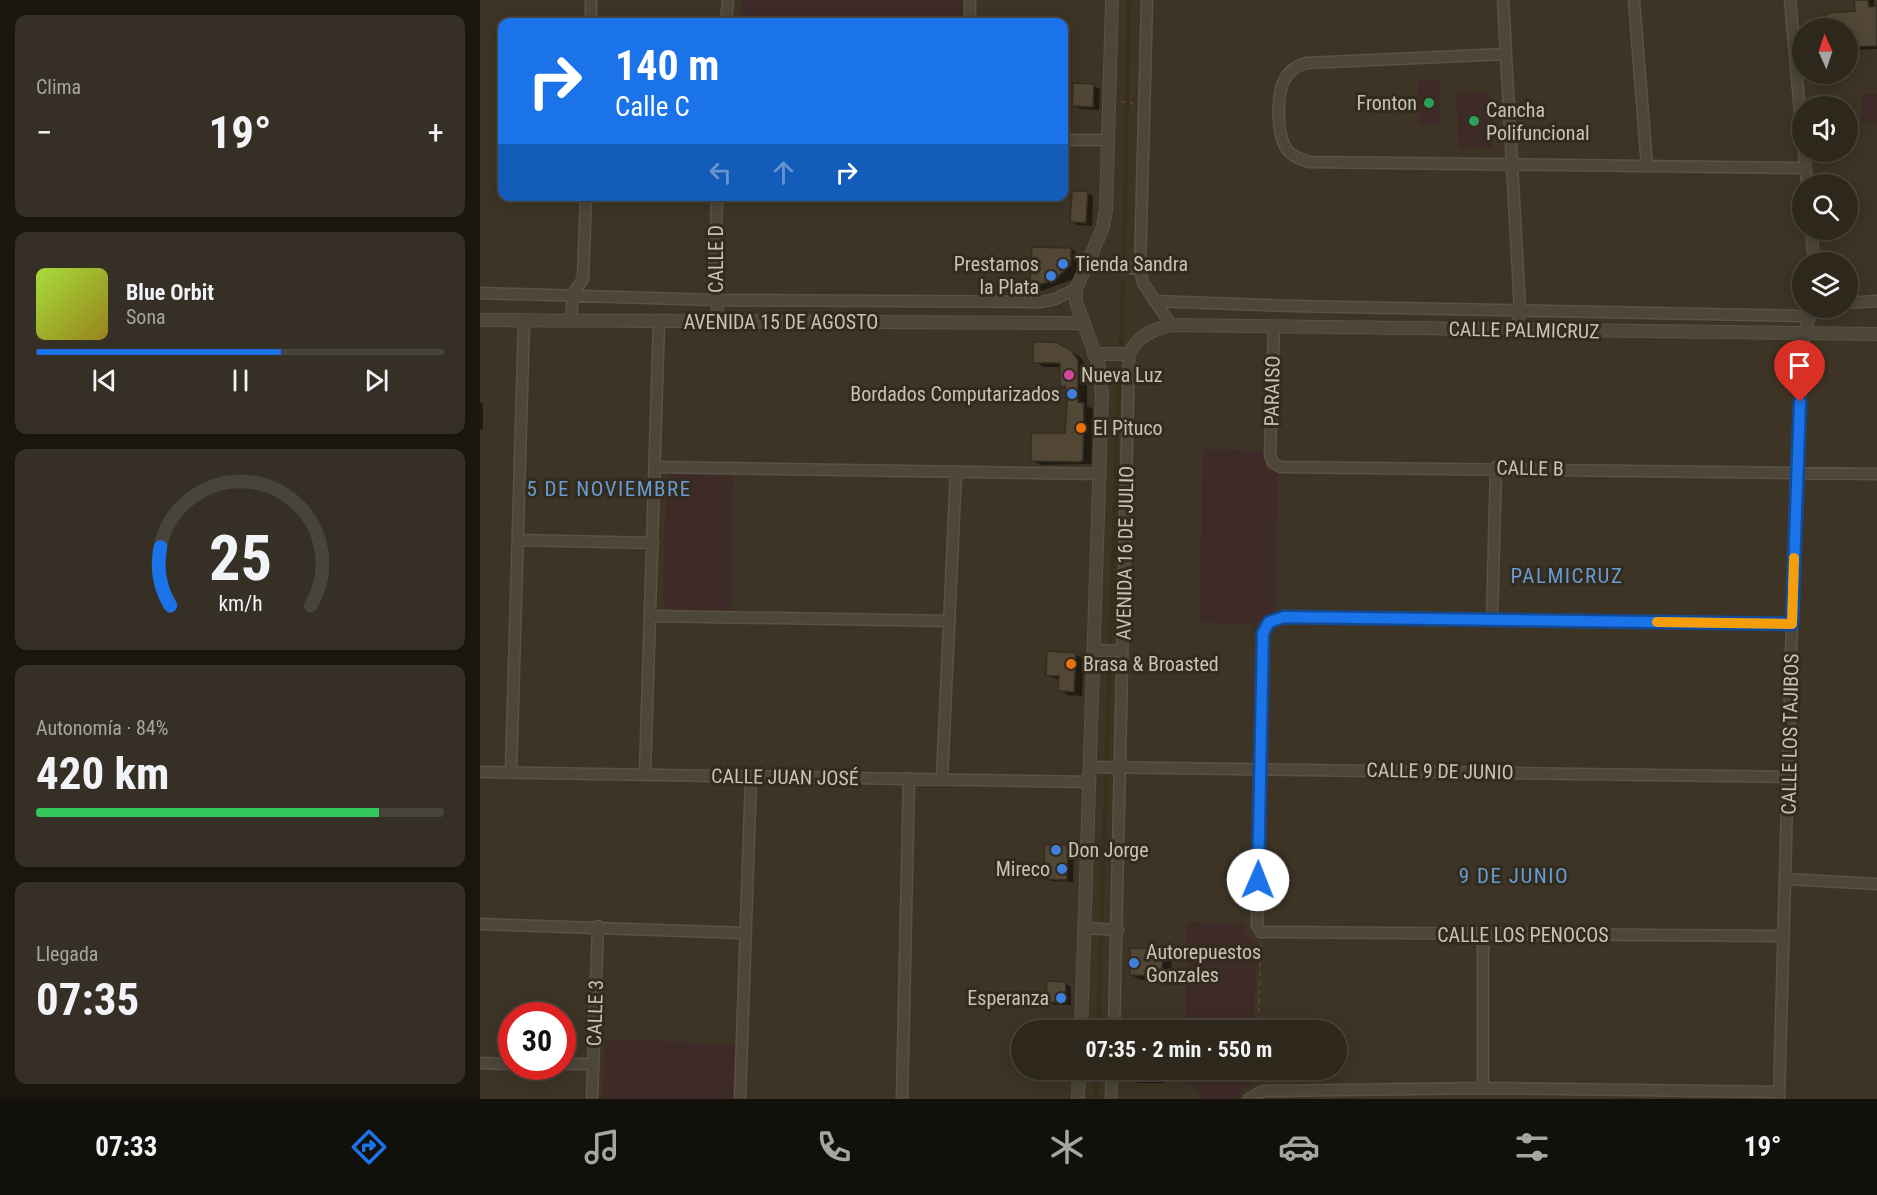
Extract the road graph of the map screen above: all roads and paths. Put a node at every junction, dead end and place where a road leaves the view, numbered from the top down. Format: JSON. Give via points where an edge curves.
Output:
{"nodes":[{"id":1,"x":591,"y":0,"type":"edge"},
{"id":2,"x":728,"y":0,"type":"edge"},
{"id":3,"x":970,"y":0,"type":"edge"},
{"id":4,"x":1112,"y":0,"type":"edge"},
{"id":5,"x":1148,"y":0,"type":"edge"},
{"id":6,"x":1503,"y":0,"type":"edge"},
{"id":7,"x":1634,"y":0,"type":"edge"},
{"id":8,"x":1790,"y":0,"type":"edge"},
{"id":9,"x":591,"y":18,"type":"edge"},
{"id":10,"x":726,"y":18,"type":"edge"},
{"id":11,"x":970,"y":18,"type":"edge"},
{"id":12,"x":1506,"y":54,"type":"junction"},
{"id":13,"x":1799,"y":96,"type":"edge"},
{"id":14,"x":1120,"y":102,"type":"dead end"},
{"id":15,"x":1135,"y":103,"type":"dead end"},
{"id":16,"x":1068,"y":140,"type":"edge"},
{"id":17,"x":1108,"y":140,"type":"junction"},
{"id":18,"x":1805,"y":162,"type":"edge"},
{"id":19,"x":1514,"y":164,"type":"junction"},
{"id":20,"x":1647,"y":166,"type":"junction"},
{"id":21,"x":1805,"y":168,"type":"junction"},
{"id":22,"x":1806,"y":174,"type":"edge"},
{"id":23,"x":586,"y":201,"type":"edge"},
{"id":24,"x":717,"y":201,"type":"edge"},
{"id":25,"x":1087,"y":264,"type":"junction"},
{"id":26,"x":1135,"y":269,"type":"junction"},
{"id":27,"x":1076,"y":289,"type":"junction"},
{"id":28,"x":480,"y":293,"type":"edge"},
{"id":29,"x":573,"y":294,"type":"junction"},
{"id":30,"x":715,"y":300,"type":"junction"},
{"id":31,"x":1154,"y":301,"type":"junction"},
{"id":32,"x":1877,"y":301,"type":"edge"},
{"id":33,"x":1858,"y":302,"type":"edge"},
{"id":34,"x":1520,"y":310,"type":"junction"},
{"id":35,"x":1792,"y":316,"type":"edge"},
{"id":36,"x":1810,"y":318,"type":"edge"},
{"id":37,"x":480,"y":320,"type":"edge"},
{"id":38,"x":524,"y":321,"type":"junction"},
{"id":39,"x":571,"y":321,"type":"junction"},
{"id":40,"x":659,"y":321,"type":"junction"},
{"id":41,"x":718,"y":321,"type":"junction"},
{"id":42,"x":1082,"y":323,"type":"junction"},
{"id":43,"x":1171,"y":325,"type":"junction"},
{"id":44,"x":1274,"y":327,"type":"junction"},
{"id":45,"x":1516,"y":329,"type":"junction"},
{"id":46,"x":1804,"y":333,"type":"junction"},
{"id":47,"x":1877,"y":334,"type":"edge"},
{"id":48,"x":1094,"y":354,"type":"junction"},
{"id":49,"x":1128,"y":354,"type":"junction"},
{"id":50,"x":1270,"y":455,"type":"joint"},
{"id":51,"x":655,"y":466,"type":"junction"},
{"id":52,"x":1496,"y":467,"type":"junction"},
{"id":53,"x":956,"y":472,"type":"junction"},
{"id":54,"x":1796,"y":472,"type":"junction"},
{"id":55,"x":1100,"y":474,"type":"junction"},
{"id":56,"x":1877,"y":474,"type":"edge"},
{"id":57,"x":518,"y":540,"type":"junction"},
{"id":58,"x":653,"y":543,"type":"junction"},
{"id":59,"x":651,"y":616,"type":"junction"},
{"id":60,"x":1492,"y":620,"type":"junction"},
{"id":61,"x":950,"y":621,"type":"junction"},
{"id":62,"x":1792,"y":624,"type":"junction"},
{"id":63,"x":1098,"y":650,"type":"junction"},
{"id":64,"x":1120,"y":651,"type":"junction"},
{"id":65,"x":1095,"y":766,"type":"junction"},
{"id":66,"x":1116,"y":766,"type":"junction"},
{"id":67,"x":1260,"y":769,"type":"junction"},
{"id":68,"x":480,"y":772,"type":"edge"},
{"id":69,"x":511,"y":772,"type":"junction"},
{"id":70,"x":645,"y":774,"type":"junction"},
{"id":71,"x":751,"y":777,"type":"junction"},
{"id":72,"x":1789,"y":777,"type":"junction"},
{"id":73,"x":909,"y":778,"type":"junction"},
{"id":74,"x":942,"y":779,"type":"junction"},
{"id":75,"x":1090,"y":782,"type":"junction"},
{"id":76,"x":1786,"y":879,"type":"junction"},
{"id":77,"x":1877,"y":884,"type":"edge"},
{"id":78,"x":480,"y":924,"type":"edge"},
{"id":79,"x":598,"y":926,"type":"junction"},
{"id":80,"x":1090,"y":929,"type":"junction"},
{"id":81,"x":1118,"y":930,"type":"junction"},
{"id":82,"x":1261,"y":932,"type":"junction"},
{"id":83,"x":745,"y":933,"type":"junction"},
{"id":84,"x":1483,"y":935,"type":"junction"},
{"id":85,"x":1784,"y":936,"type":"junction"},
{"id":86,"x":1082,"y":1020,"type":"edge"},
{"id":87,"x":1114,"y":1020,"type":"edge"},
{"id":88,"x":1258,"y":1020,"type":"edge"},
{"id":89,"x":480,"y":1063,"type":"edge"},
{"id":90,"x":498,"y":1064,"type":"edge"},
{"id":91,"x":576,"y":1064,"type":"edge"},
{"id":92,"x":593,"y":1064,"type":"junction"},
{"id":93,"x":1079,"y":1080,"type":"edge"},
{"id":94,"x":1112,"y":1080,"type":"edge"},
{"id":95,"x":1483,"y":1088,"type":"junction"},
{"id":96,"x":1253,"y":1096,"type":"edge"},
{"id":97,"x":1779,"y":1096,"type":"edge"},
{"id":98,"x":592,"y":1099,"type":"edge"},
{"id":99,"x":740,"y":1099,"type":"edge"},
{"id":100,"x":902,"y":1099,"type":"edge"},
{"id":101,"x":1078,"y":1099,"type":"edge"},
{"id":102,"x":1111,"y":1099,"type":"edge"}],
"edges":[{"from":1,"to":9,"type":"street"},
{"from":2,"to":10,"type":"street"},
{"from":3,"to":11,"type":"street"},
{"from":4,"to":17,"type":"street"},
{"from":5,"to":26,"type":"street"},
{"from":6,"to":12,"type":"street"},
{"from":7,"to":20,"type":"street"},
{"from":8,"to":13,"type":"street"},
{"from":12,"to":19,"type":"street"},
{"from":12,"to":19,"type":"street","via":[[1306,63],[1295,68],[1283,83],[1279,112],[1285,147],[1290,154],[1309,162]]},
{"from":14,"to":15,"type":"path"},
{"from":16,"to":17,"type":"street"},
{"from":17,"to":25,"type":"street","via":[[1106,211]]},
{"from":18,"to":21,"type":"street"},
{"from":19,"to":20,"type":"street"},
{"from":19,"to":34,"type":"street"},
{"from":20,"to":21,"type":"street"},
{"from":21,"to":22,"type":"street"},
{"from":23,"to":29,"type":"street","via":[[583,279]]},
{"from":24,"to":30,"type":"street","name":"CALLE D"},
{"from":25,"to":26,"type":"street"},
{"from":25,"to":27,"type":"street"},
{"from":26,"to":31,"type":"street"},
{"from":27,"to":30,"type":"street","name":"AVENIDA 15 DE AGOSTO","via":[[1041,302]]},
{"from":27,"to":42,"type":"street","name":"AVENIDA 16 DE JULIO"},
{"from":28,"to":29,"type":"street","name":"AVENIDA 15 DE AGOSTO"},
{"from":29,"to":30,"type":"street","name":"AVENIDA 15 DE AGOSTO"},
{"from":29,"to":39,"type":"street"},
{"from":30,"to":41,"type":"street","name":"CALLE D"},
{"from":31,"to":34,"type":"street","name":"CALLE PALMICRUZ"},
{"from":31,"to":43,"type":"street"},
{"from":32,"to":33,"type":"street"},
{"from":34,"to":35,"type":"street","name":"CALLE PALMICRUZ"},
{"from":34,"to":45,"type":"street"},
{"from":36,"to":46,"type":"street","name":"CALLE LOS TAJIBOS"},
{"from":37,"to":38,"type":"street","name":"AVENIDA 15 DE AGOSTO"},
{"from":38,"to":39,"type":"street","name":"AVENIDA 15 DE AGOSTO"},
{"from":38,"to":57,"type":"street"},
{"from":39,"to":40,"type":"street","name":"AVENIDA 15 DE AGOSTO"},
{"from":40,"to":41,"type":"street","name":"AVENIDA 15 DE AGOSTO"},
{"from":40,"to":51,"type":"street"},
{"from":41,"to":42,"type":"street","name":"AVENIDA 15 DE AGOSTO"},
{"from":42,"to":48,"type":"street","name":"AVENIDA 16 DE JULIO"},
{"from":43,"to":44,"type":"street","name":"CALLE PALMICRUZ"},
{"from":43,"to":49,"type":"street","via":[[1143,336]]},
{"from":44,"to":45,"type":"street","name":"CALLE PALMICRUZ"},
{"from":44,"to":50,"type":"street","name":"PARAISO"},
{"from":45,"to":46,"type":"street","name":"CALLE PALMICRUZ"},
{"from":46,"to":47,"type":"street","name":"CALLE PALMICRUZ"},
{"from":46,"to":54,"type":"street","name":"CALLE LOS TAJIBOS"},
{"from":48,"to":49,"type":"street"},
{"from":48,"to":55,"type":"street","name":"AVENIDA 16 DE JULIO","via":[[1102,394]]},
{"from":49,"to":64,"type":"street","name":"AVENIDA 16 DE JULIO"},
{"from":50,"to":52,"type":"street","name":"CALLE B","via":[[1273,463],[1281,467]]},
{"from":51,"to":53,"type":"street"},
{"from":51,"to":58,"type":"street"},
{"from":52,"to":54,"type":"street","name":"CALLE B"},
{"from":52,"to":60,"type":"street"},
{"from":53,"to":55,"type":"street"},
{"from":53,"to":61,"type":"street"},
{"from":54,"to":56,"type":"street","name":"CALLE B"},
{"from":54,"to":62,"type":"street","name":"CALLE LOS TAJIBOS"},
{"from":55,"to":63,"type":"street","name":"AVENIDA 16 DE JULIO"},
{"from":57,"to":58,"type":"street"},
{"from":57,"to":69,"type":"street"},
{"from":58,"to":59,"type":"street"},
{"from":59,"to":61,"type":"street"},
{"from":59,"to":70,"type":"street"},
{"from":60,"to":62,"type":"street"},
{"from":60,"to":67,"type":"street","via":[[1284,617],[1269,622],[1263,633]]},
{"from":61,"to":74,"type":"street"},
{"from":62,"to":72,"type":"street","name":"CALLE LOS TAJIBOS"},
{"from":63,"to":64,"type":"street"},
{"from":63,"to":65,"type":"street","name":"AVENIDA 16 DE JULIO"},
{"from":64,"to":66,"type":"street","name":"AVENIDA 16 DE JULIO"},
{"from":65,"to":66,"type":"street","name":"CALLE 9 DE JUNIO"},
{"from":65,"to":75,"type":"street","name":"AVENIDA 16 DE JULIO"},
{"from":66,"to":67,"type":"street","name":"CALLE 9 DE JUNIO"},
{"from":66,"to":81,"type":"street","name":"AVENIDA 16 DE JULIO"},
{"from":67,"to":72,"type":"street","name":"CALLE 9 DE JUNIO"},
{"from":67,"to":82,"type":"street","via":[[1257,925]]},
{"from":68,"to":69,"type":"street","name":"CALLE JUAN JOSÉ"},
{"from":69,"to":70,"type":"street","name":"CALLE JUAN JOSÉ"},
{"from":70,"to":71,"type":"street","name":"CALLE JUAN JOSÉ"},
{"from":71,"to":73,"type":"street","name":"CALLE JUAN JOSÉ"},
{"from":71,"to":83,"type":"street"},
{"from":72,"to":76,"type":"street","name":"CALLE LOS TAJIBOS"},
{"from":73,"to":74,"type":"street","name":"CALLE JUAN JOSÉ"},
{"from":73,"to":100,"type":"street"},
{"from":74,"to":75,"type":"street","name":"CALLE JUAN JOSÉ"},
{"from":75,"to":80,"type":"street","name":"AVENIDA 16 DE JULIO"},
{"from":76,"to":77,"type":"street"},
{"from":76,"to":85,"type":"street","name":"CALLE LOS TAJIBOS"},
{"from":78,"to":79,"type":"street"},
{"from":79,"to":83,"type":"street"},
{"from":79,"to":92,"type":"street","name":"CALLE 3"},
{"from":80,"to":81,"type":"street"},
{"from":80,"to":86,"type":"street","name":"AVENIDA 16 DE JULIO"},
{"from":81,"to":87,"type":"street","name":"AVENIDA 16 DE JULIO"},
{"from":82,"to":84,"type":"street","name":"CALLE LOS PENOCOS"},
{"from":82,"to":88,"type":"path"},
{"from":83,"to":99,"type":"street"},
{"from":84,"to":85,"type":"street","name":"CALLE LOS PENOCOS"},
{"from":84,"to":95,"type":"street"},
{"from":85,"to":97,"type":"street","name":"CALLE LOS TAJIBOS"},
{"from":89,"to":90,"type":"street"},
{"from":91,"to":92,"type":"street"},
{"from":92,"to":98,"type":"street","name":"CALLE 3"},
{"from":93,"to":101,"type":"street"},
{"from":94,"to":102,"type":"street"},
{"from":95,"to":96,"type":"street","via":[[1263,1091]]},
{"from":95,"to":97,"type":"street"}]}
